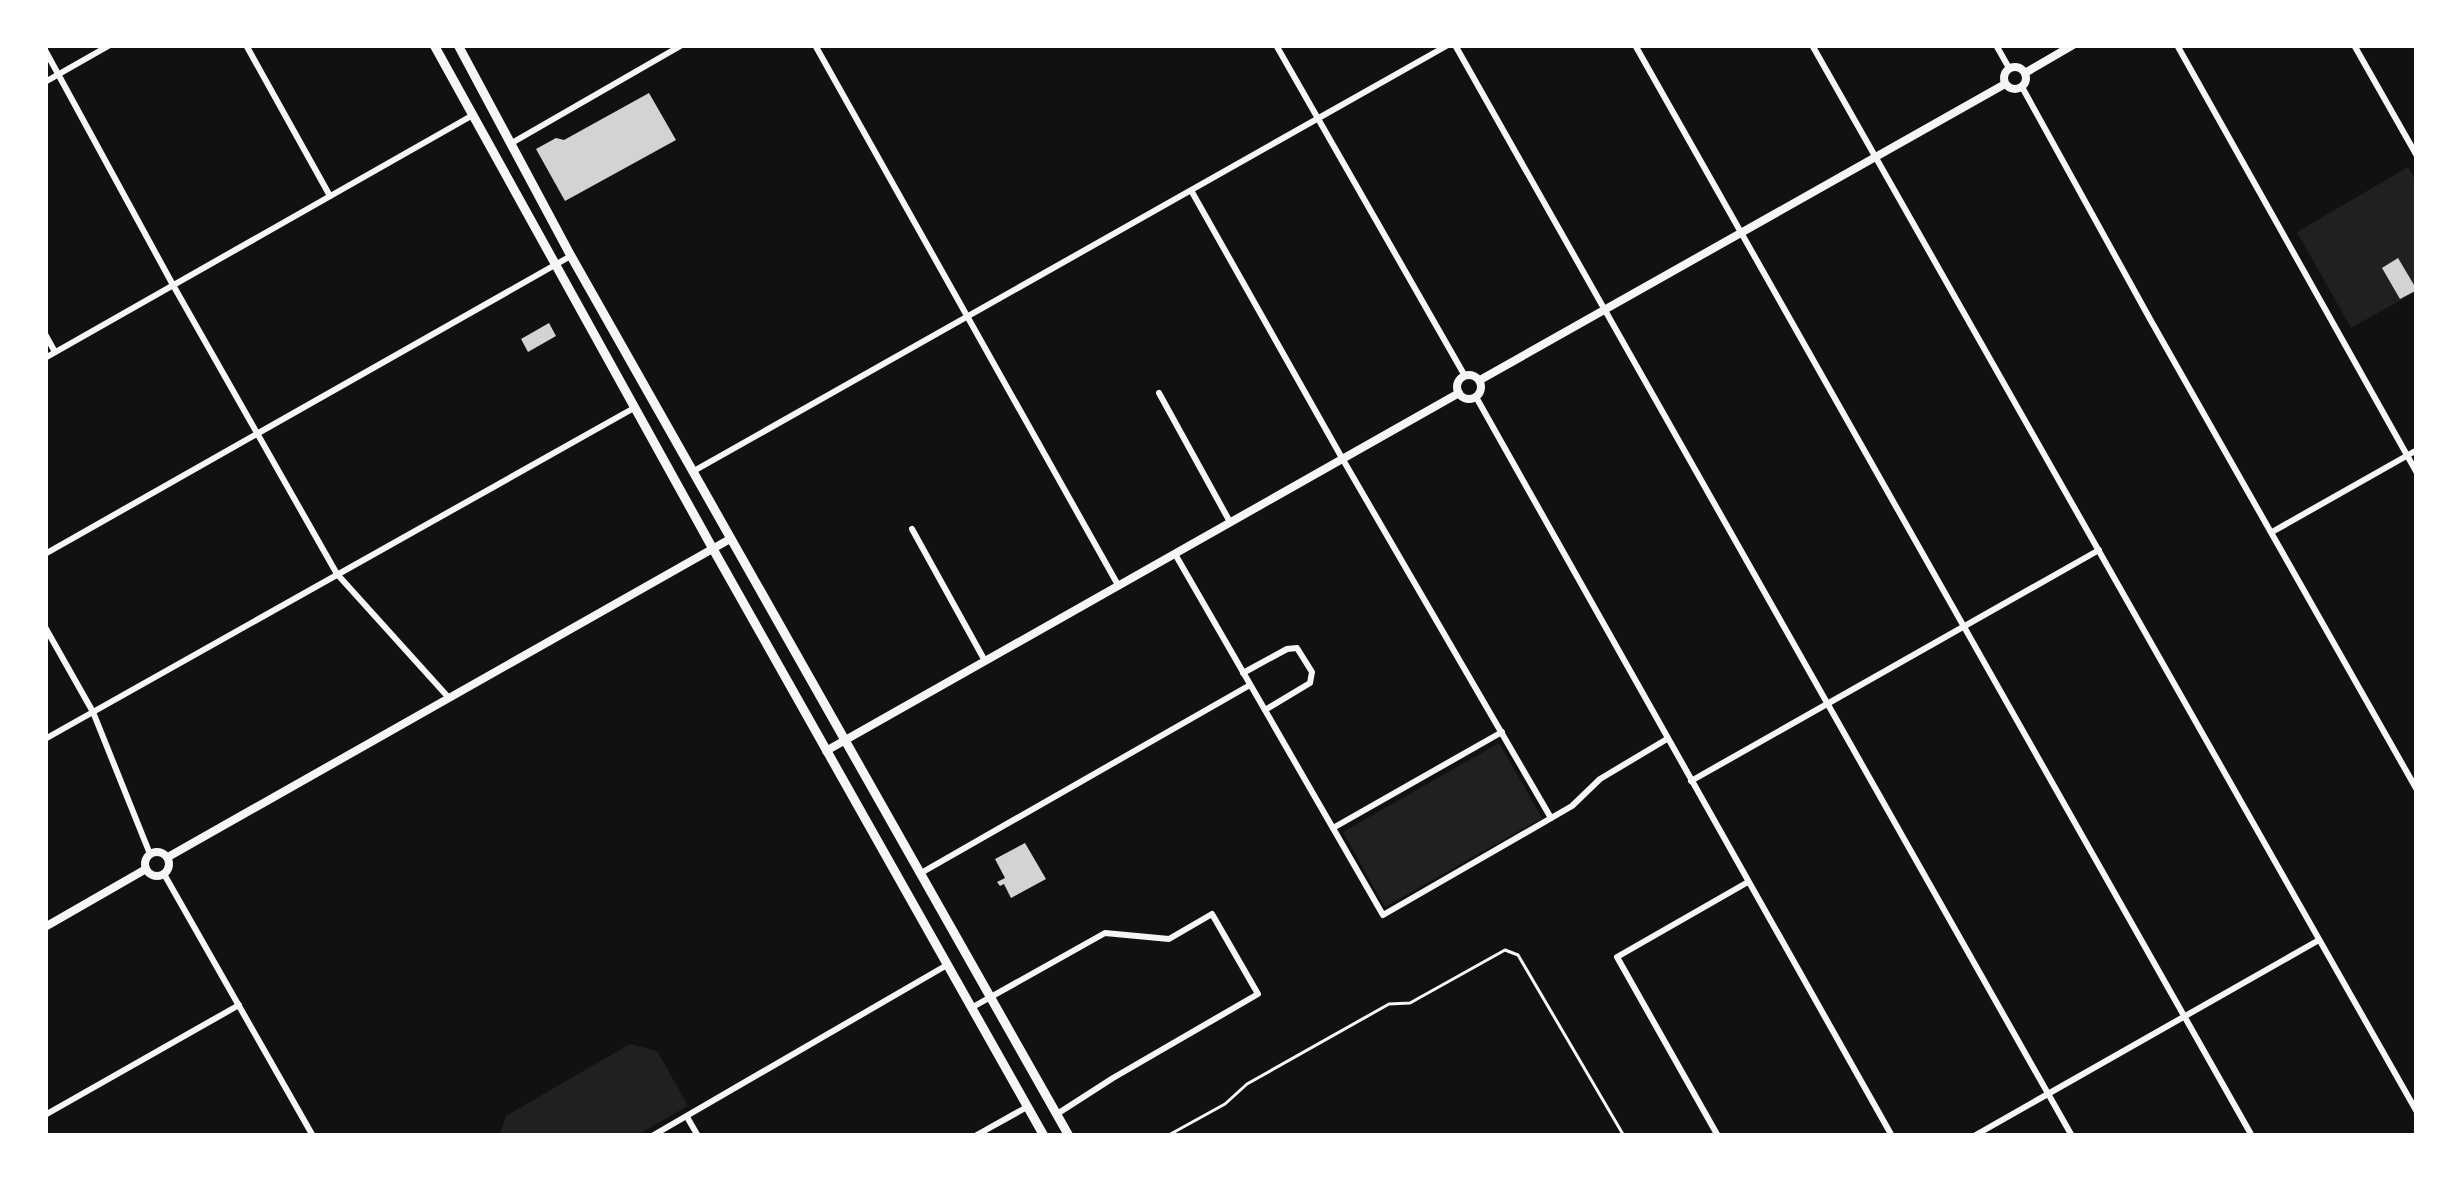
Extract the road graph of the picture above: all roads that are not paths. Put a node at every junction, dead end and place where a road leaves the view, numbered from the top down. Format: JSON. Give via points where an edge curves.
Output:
{"nodes":[{"id":1,"x":110,"y":45,"type":"edge"},
{"id":2,"x":246,"y":45,"type":"edge"},
{"id":3,"x":434,"y":45,"type":"edge"},
{"id":4,"x":458,"y":45,"type":"edge"},
{"id":5,"x":682,"y":45,"type":"edge"},
{"id":6,"x":815,"y":45,"type":"edge"},
{"id":7,"x":1276,"y":45,"type":"edge"},
{"id":8,"x":1451,"y":45,"type":"edge"},
{"id":9,"x":1635,"y":45,"type":"edge"},
{"id":10,"x":1812,"y":45,"type":"edge"},
{"id":11,"x":1996,"y":45,"type":"edge"},
{"id":12,"x":2073,"y":45,"type":"edge"},
{"id":13,"x":2176,"y":45,"type":"edge"},
{"id":14,"x":2354,"y":45,"type":"edge"},
{"id":15,"x":45,"y":50,"type":"edge"},
{"id":16,"x":2009,"y":68,"type":"junction"},
{"id":17,"x":2025,"y":73,"type":"junction"},
{"id":18,"x":58,"y":74,"type":"junction"},
{"id":19,"x":45,"y":82,"type":"edge"},
{"id":20,"x":2005,"y":84,"type":"junction"},
{"id":21,"x":2022,"y":87,"type":"junction"},
{"id":22,"x":473,"y":115,"type":"junction"},
{"id":23,"x":1318,"y":119,"type":"junction"},
{"id":24,"x":510,"y":144,"type":"junction"},
{"id":25,"x":2417,"y":155,"type":"edge"},
{"id":26,"x":1875,"y":157,"type":"junction"},
{"id":27,"x":1191,"y":190,"type":"junction"},
{"id":28,"x":330,"y":196,"type":"junction"},
{"id":29,"x":1741,"y":232,"type":"junction"},
{"id":30,"x":571,"y":256,"type":"junction"},
{"id":31,"x":555,"y":264,"type":"junction"},
{"id":32,"x":173,"y":285,"type":"junction"},
{"id":33,"x":1604,"y":310,"type":"junction"},
{"id":34,"x":968,"y":316,"type":"junction"},
{"id":35,"x":45,"y":334,"type":"edge"},
{"id":36,"x":55,"y":352,"type":"junction"},
{"id":37,"x":45,"y":358,"type":"edge"},
{"id":38,"x":1465,"y":376,"type":"junction"},
{"id":39,"x":1480,"y":380,"type":"junction"},
{"id":40,"x":1160,"y":393,"type":"dead end"},
{"id":41,"x":1459,"y":393,"type":"junction"},
{"id":42,"x":1476,"y":397,"type":"junction"},
{"id":43,"x":634,"y":407,"type":"junction"},
{"id":44,"x":257,"y":433,"type":"junction"},
{"id":45,"x":2417,"y":450,"type":"edge"},
{"id":46,"x":2407,"y":455,"type":"junction"},
{"id":47,"x":1342,"y":458,"type":"junction"},
{"id":48,"x":692,"y":472,"type":"junction"},
{"id":49,"x":2417,"y":472,"type":"edge"},
{"id":50,"x":1230,"y":522,"type":"junction"},
{"id":51,"x":912,"y":529,"type":"dead end"},
{"id":52,"x":2272,"y":532,"type":"junction"},
{"id":53,"x":730,"y":539,"type":"junction"},
{"id":54,"x":712,"y":549,"type":"junction"},
{"id":55,"x":2099,"y":550,"type":"junction"},
{"id":56,"x":45,"y":554,"type":"edge"},
{"id":57,"x":1174,"y":554,"type":"junction"},
{"id":58,"x":338,"y":574,"type":"junction"},
{"id":59,"x":1118,"y":585,"type":"junction"},
{"id":60,"x":1964,"y":626,"type":"junction"},
{"id":61,"x":45,"y":627,"type":"edge"},
{"id":62,"x":986,"y":661,"type":"junction"},
{"id":63,"x":1244,"y":673,"type":"junction"},
{"id":64,"x":1250,"y":685,"type":"junction"},
{"id":65,"x":449,"y":698,"type":"junction"},
{"id":66,"x":1827,"y":704,"type":"junction"},
{"id":67,"x":1264,"y":710,"type":"junction"},
{"id":68,"x":93,"y":712,"type":"junction"},
{"id":69,"x":1502,"y":732,"type":"junction"},
{"id":70,"x":45,"y":739,"type":"edge"},
{"id":71,"x":1667,"y":739,"type":"junction"},
{"id":72,"x":846,"y":740,"type":"junction"},
{"id":73,"x":826,"y":751,"type":"junction"},
{"id":74,"x":1691,"y":781,"type":"junction"},
{"id":75,"x":2417,"y":790,"type":"edge"},
{"id":76,"x":1551,"y":818,"type":"junction"},
{"id":77,"x":1332,"y":828,"type":"junction"},
{"id":78,"x":150,"y":854,"type":"junction"},
{"id":79,"x":168,"y":857,"type":"junction"},
{"id":80,"x":146,"y":869,"type":"junction"},
{"id":81,"x":921,"y":873,"type":"junction"},
{"id":82,"x":164,"y":874,"type":"junction"},
{"id":83,"x":1748,"y":882,"type":"junction"},
{"id":84,"x":45,"y":927,"type":"edge"},
{"id":85,"x":2319,"y":940,"type":"junction"},
{"id":86,"x":947,"y":965,"type":"junction"},
{"id":87,"x":991,"y":997,"type":"junction"},
{"id":88,"x":238,"y":1005,"type":"junction"},
{"id":89,"x":971,"y":1008,"type":"junction"},
{"id":90,"x":2185,"y":1017,"type":"junction"},
{"id":91,"x":2048,"y":1094,"type":"junction"},
{"id":92,"x":1027,"y":1107,"type":"junction"},
{"id":93,"x":2417,"y":1112,"type":"edge"},
{"id":94,"x":1057,"y":1114,"type":"junction"},
{"id":95,"x":45,"y":1115,"type":"edge"},
{"id":96,"x":687,"y":1117,"type":"junction"},
{"id":97,"x":314,"y":1136,"type":"edge"},
{"id":98,"x":652,"y":1136,"type":"edge"},
{"id":99,"x":698,"y":1136,"type":"edge"},
{"id":100,"x":975,"y":1136,"type":"edge"},
{"id":101,"x":1044,"y":1136,"type":"edge"},
{"id":102,"x":1070,"y":1136,"type":"edge"},
{"id":103,"x":1167,"y":1136,"type":"edge"},
{"id":104,"x":1624,"y":1136,"type":"edge"},
{"id":105,"x":1718,"y":1136,"type":"edge"},
{"id":106,"x":1892,"y":1136,"type":"edge"},
{"id":107,"x":1974,"y":1136,"type":"edge"},
{"id":108,"x":2072,"y":1136,"type":"edge"},
{"id":109,"x":2252,"y":1136,"type":"edge"}],
"edges":[{"from":1,"to":18,"type":"street"},
{"from":2,"to":28,"type":"street"},
{"from":3,"to":22,"type":"main road"},
{"from":4,"to":24,"type":"main road"},
{"from":5,"to":24,"type":"street"},
{"from":6,"to":34,"type":"street"},
{"from":7,"to":23,"type":"street"},
{"from":8,"to":23,"type":"street"},
{"from":8,"to":33,"type":"street"},
{"from":9,"to":29,"type":"street"},
{"from":10,"to":26,"type":"street"},
{"from":11,"to":16,"type":"street"},
{"from":12,"to":17,"type":"street"},
{"from":13,"to":46,"type":"street"},
{"from":14,"to":25,"type":"street"},
{"from":15,"to":18,"type":"street"},
{"from":16,"to":17,"type":"street"},
{"from":16,"to":20,"type":"street"},
{"from":17,"to":21,"type":"street"},
{"from":18,"to":19,"type":"street"},
{"from":18,"to":32,"type":"street"},
{"from":20,"to":21,"type":"street"},
{"from":20,"to":26,"type":"street"},
{"from":21,"to":52,"type":"street"},
{"from":22,"to":28,"type":"street"},
{"from":22,"to":31,"type":"main road"},
{"from":23,"to":27,"type":"street"},
{"from":23,"to":38,"type":"street"},
{"from":24,"to":30,"type":"main road"},
{"from":26,"to":29,"type":"street"},
{"from":26,"to":55,"type":"street"},
{"from":27,"to":34,"type":"street"},
{"from":27,"to":47,"type":"street"},
{"from":28,"to":32,"type":"street"},
{"from":29,"to":33,"type":"street"},
{"from":29,"to":60,"type":"street"},
{"from":30,"to":31,"type":"street"},
{"from":30,"to":48,"type":"main road"},
{"from":31,"to":43,"type":"main road"},
{"from":31,"to":44,"type":"street"},
{"from":32,"to":36,"type":"street"},
{"from":32,"to":44,"type":"street"},
{"from":33,"to":39,"type":"street"},
{"from":33,"to":66,"type":"street"},
{"from":34,"to":48,"type":"street"},
{"from":34,"to":59,"type":"street"},
{"from":35,"to":36,"type":"street"},
{"from":36,"to":37,"type":"street"},
{"from":38,"to":39,"type":"street"},
{"from":38,"to":41,"type":"street"},
{"from":39,"to":42,"type":"street"},
{"from":40,"to":50,"type":"street"},
{"from":41,"to":42,"type":"street"},
{"from":41,"to":47,"type":"street"},
{"from":42,"to":71,"type":"street"},
{"from":43,"to":54,"type":"main road"},
{"from":43,"to":58,"type":"street"},
{"from":44,"to":56,"type":"street"},
{"from":44,"to":58,"type":"street"},
{"from":45,"to":46,"type":"street"},
{"from":46,"to":49,"type":"street"},
{"from":46,"to":52,"type":"street"},
{"from":47,"to":50,"type":"street"},
{"from":47,"to":69,"type":"street"},
{"from":48,"to":53,"type":"main road"},
{"from":50,"to":57,"type":"street"},
{"from":51,"to":62,"type":"street"},
{"from":52,"to":75,"type":"street"},
{"from":53,"to":54,"type":"street"},
{"from":53,"to":72,"type":"main road"},
{"from":54,"to":65,"type":"street"},
{"from":54,"to":73,"type":"main road"},
{"from":55,"to":60,"type":"street"},
{"from":55,"to":85,"type":"street"},
{"from":57,"to":59,"type":"street"},
{"from":57,"to":63,"type":"street"},
{"from":58,"to":65,"type":"street"},
{"from":58,"to":68,"type":"street"},
{"from":59,"to":62,"type":"street"},
{"from":60,"to":66,"type":"street"},
{"from":60,"to":90,"type":"street"},
{"from":61,"to":68,"type":"street"},
{"from":62,"to":72,"type":"street"},
{"from":63,"to":64,"type":"street"},
{"from":63,"to":67,"type":"street","via":[[1298,648],[1312,672],[1310,683]]},
{"from":64,"to":67,"type":"street"},
{"from":64,"to":81,"type":"street"},
{"from":65,"to":79,"type":"street"},
{"from":66,"to":74,"type":"street"},
{"from":66,"to":91,"type":"street"},
{"from":67,"to":77,"type":"street"},
{"from":68,"to":70,"type":"street"},
{"from":68,"to":78,"type":"street"},
{"from":69,"to":76,"type":"street"},
{"from":69,"to":77,"type":"street"},
{"from":71,"to":74,"type":"street"},
{"from":71,"to":76,"type":"street"},
{"from":72,"to":73,"type":"street"},
{"from":72,"to":81,"type":"main road"},
{"from":73,"to":86,"type":"main road"},
{"from":74,"to":83,"type":"street"},
{"from":76,"to":77,"type":"street","via":[[1383,915]]},
{"from":78,"to":79,"type":"street"},
{"from":78,"to":80,"type":"street"},
{"from":79,"to":82,"type":"street"},
{"from":80,"to":82,"type":"street"},
{"from":80,"to":84,"type":"street"},
{"from":81,"to":87,"type":"main road"},
{"from":82,"to":88,"type":"street"},
{"from":83,"to":105,"type":"street","via":[[1617,957]]},
{"from":83,"to":106,"type":"street"},
{"from":85,"to":90,"type":"street"},
{"from":85,"to":93,"type":"street"},
{"from":86,"to":89,"type":"main road"},
{"from":86,"to":96,"type":"street"},
{"from":87,"to":89,"type":"street"},
{"from":87,"to":94,"type":"main road"},
{"from":87,"to":94,"type":"street","via":[[1105,933],[1169,939],[1212,914],[1258,994]]},
{"from":88,"to":95,"type":"street"},
{"from":88,"to":97,"type":"street"},
{"from":89,"to":92,"type":"main road"},
{"from":90,"to":91,"type":"street"},
{"from":90,"to":109,"type":"street"},
{"from":91,"to":107,"type":"street"},
{"from":91,"to":108,"type":"street"},
{"from":92,"to":100,"type":"street"},
{"from":92,"to":101,"type":"main road"},
{"from":94,"to":102,"type":"main road"},
{"from":96,"to":98,"type":"street"},
{"from":96,"to":99,"type":"street"},
{"from":103,"to":104,"type":"lane","via":[[1389,1004],[1410,1003],[1505,950],[1519,955]]}]}
